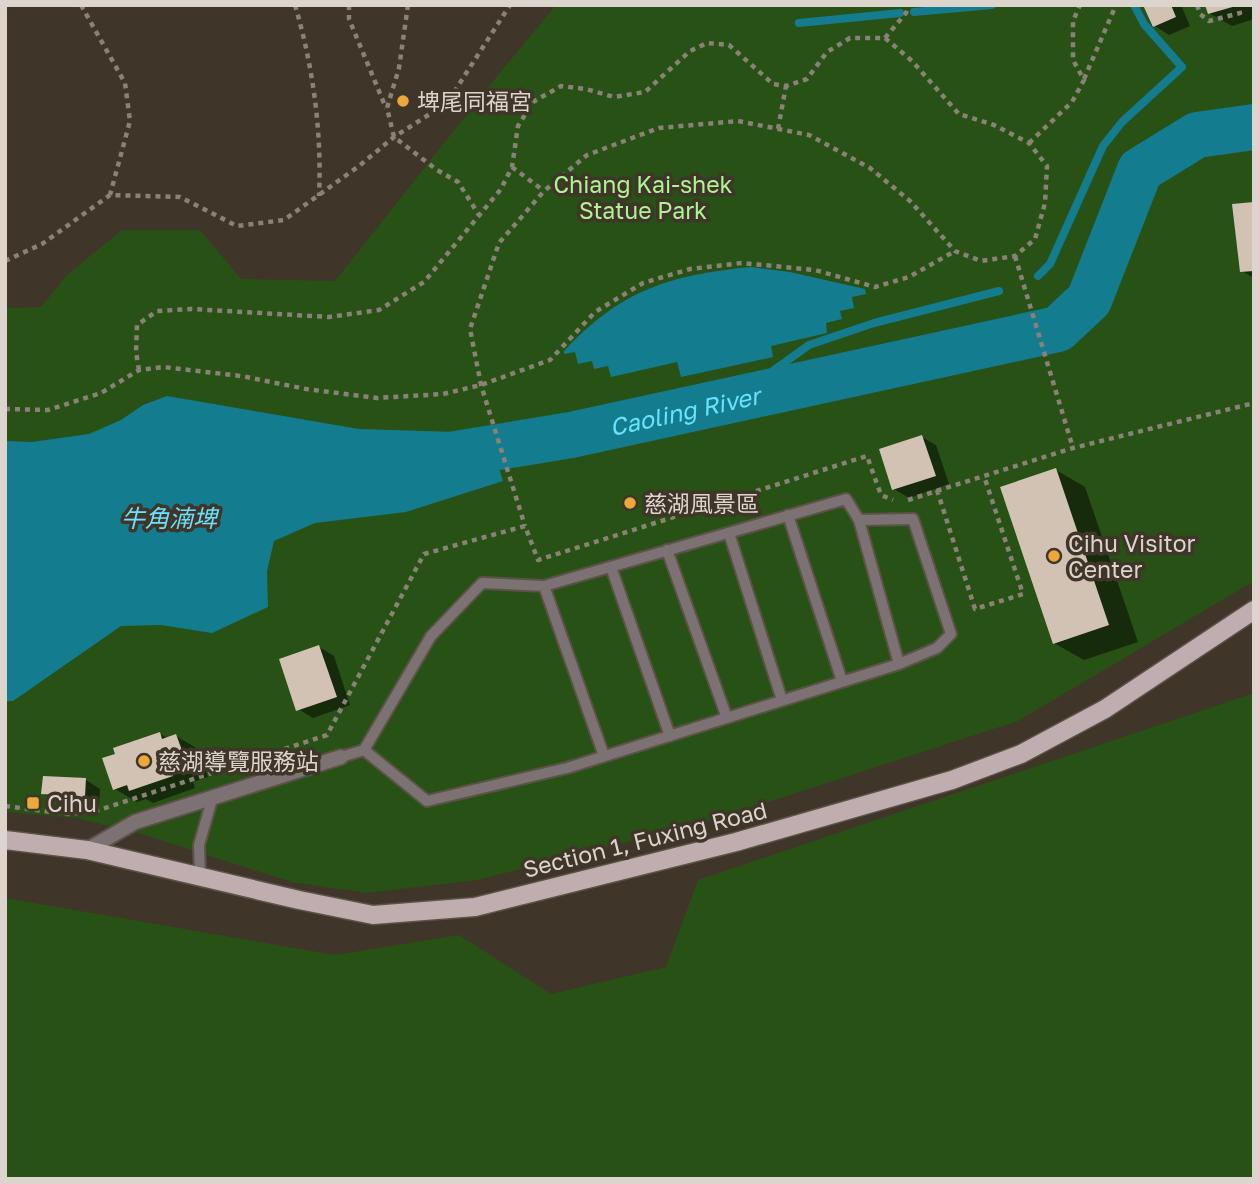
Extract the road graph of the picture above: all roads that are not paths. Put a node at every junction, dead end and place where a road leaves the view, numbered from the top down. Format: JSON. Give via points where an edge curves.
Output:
{"nodes":[{"id":1,"x":788,"y":516,"type":"junction"},
{"id":2,"x":859,"y":520,"type":"junction"},
{"id":3,"x":729,"y":533,"type":"junction"},
{"id":4,"x":667,"y":550,"type":"junction"},
{"id":5,"x":611,"y":567,"type":"junction"},
{"id":6,"x":544,"y":586,"type":"junction"},
{"id":7,"x":1254,"y":610,"type":"edge"},
{"id":8,"x":899,"y":664,"type":"junction"},
{"id":9,"x":842,"y":681,"type":"junction"},
{"id":10,"x":782,"y":700,"type":"junction"},
{"id":11,"x":727,"y":718,"type":"junction"},
{"id":12,"x":670,"y":736,"type":"junction"},
{"id":13,"x":364,"y":750,"type":"junction"},
{"id":14,"x":604,"y":756,"type":"junction"},
{"id":15,"x":341,"y":757,"type":"joint"},
{"id":16,"x":213,"y":796,"type":"junction"},
{"id":17,"x":5,"y":841,"type":"edge"},
{"id":18,"x":87,"y":850,"type":"junction"},
{"id":19,"x":200,"y":876,"type":"junction"}],
"edges":[{"from":1,"to":2,"type":"lane","via":[[846,499]]},
{"from":1,"to":3,"type":"lane"},
{"from":1,"to":9,"type":"lane"},
{"from":2,"to":8,"type":"lane"},
{"from":2,"to":8,"type":"lane","via":[[913,519],[951,634],[937,648]]},
{"from":3,"to":4,"type":"lane"},
{"from":3,"to":10,"type":"lane"},
{"from":4,"to":5,"type":"lane"},
{"from":4,"to":11,"type":"lane"},
{"from":5,"to":6,"type":"lane"},
{"from":5,"to":12,"type":"lane"},
{"from":6,"to":13,"type":"lane","via":[[482,583],[431,636]]},
{"from":6,"to":14,"type":"lane"},
{"from":7,"to":19,"type":"main road","name":"Section 1, Fuxing Road","via":[[1105,709],[1021,754],[952,780],[736,842],[475,907],[373,915]]},
{"from":8,"to":9,"type":"lane"},
{"from":9,"to":10,"type":"lane"},
{"from":10,"to":11,"type":"lane"},
{"from":11,"to":12,"type":"lane"},
{"from":12,"to":14,"type":"lane"},
{"from":13,"to":14,"type":"lane","via":[[427,802]]},
{"from":13,"to":15,"type":"lane"},
{"from":15,"to":16,"type":"street"},
{"from":16,"to":18,"type":"street","via":[[135,822]]},
{"from":16,"to":19,"type":"lane","via":[[200,845]]},
{"from":17,"to":18,"type":"main road","name":"Section 1, Fuxing Road"},
{"from":18,"to":19,"type":"main road","name":"Section 1, Fuxing Road"}]}
